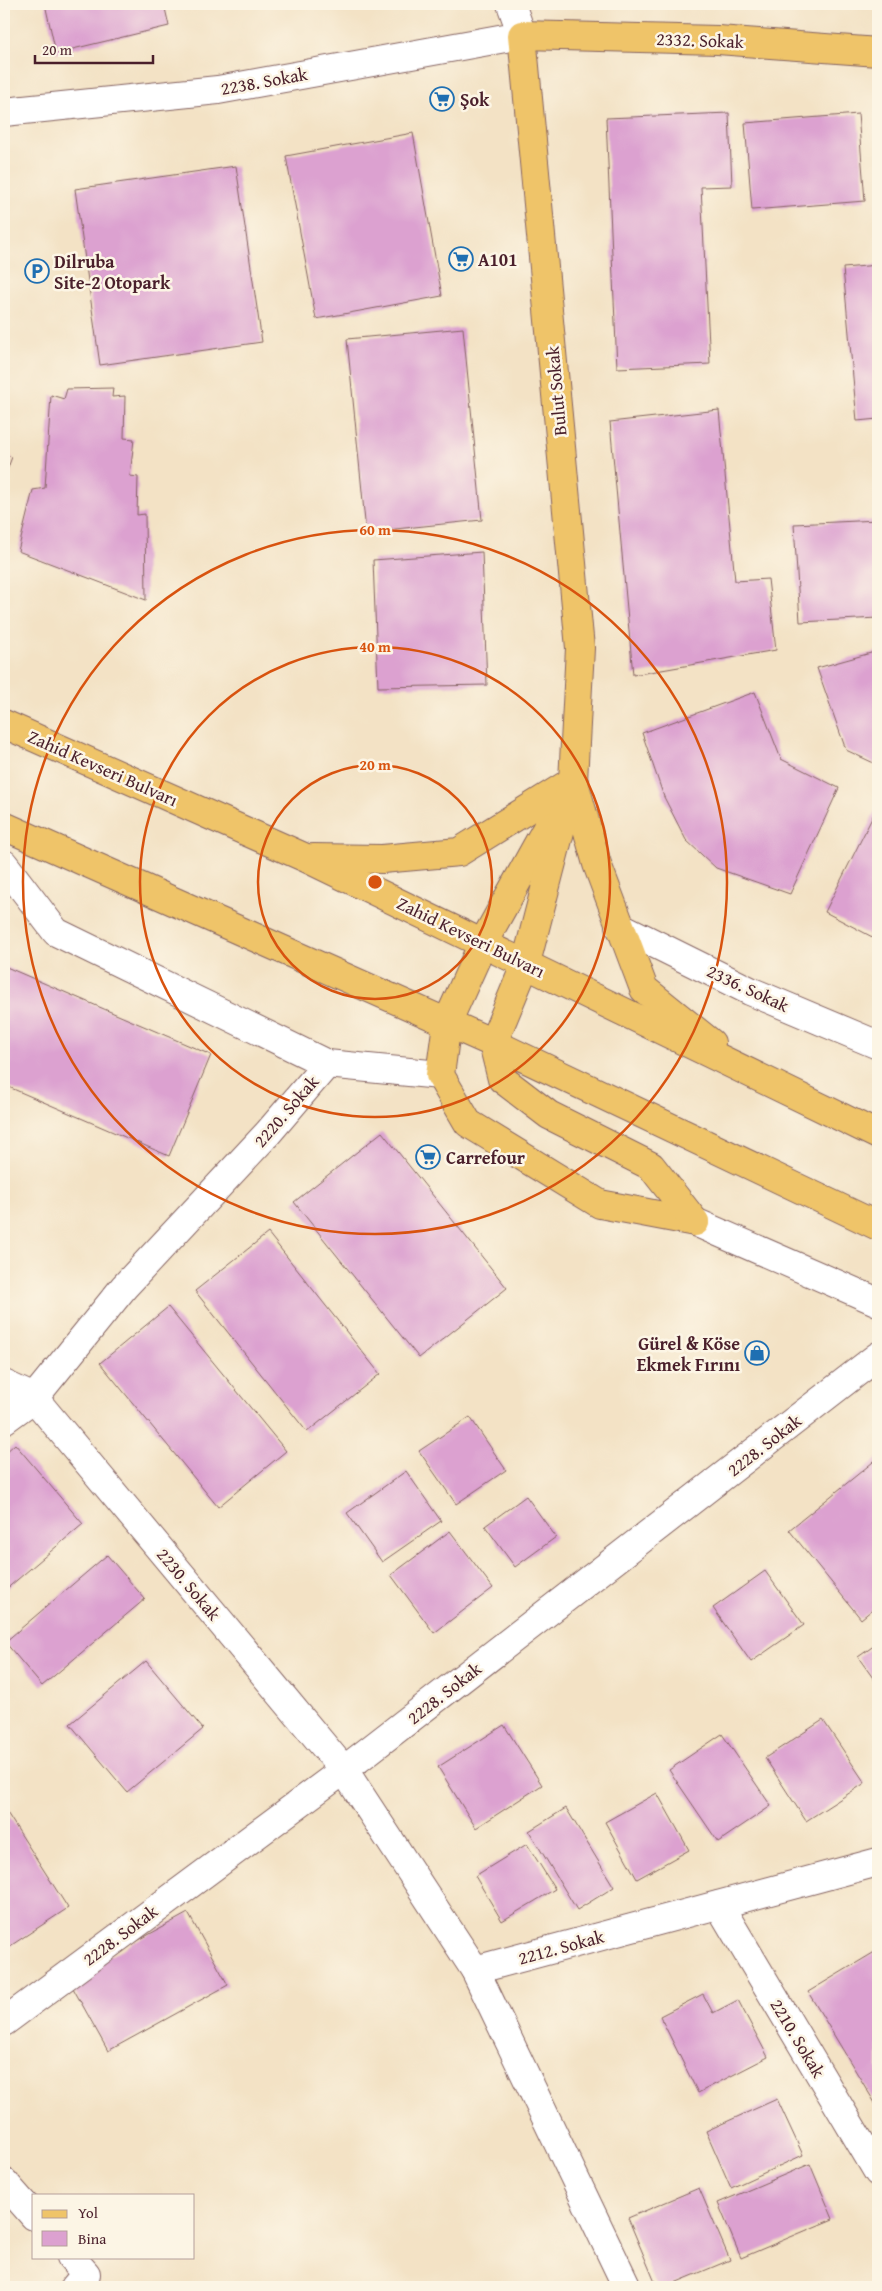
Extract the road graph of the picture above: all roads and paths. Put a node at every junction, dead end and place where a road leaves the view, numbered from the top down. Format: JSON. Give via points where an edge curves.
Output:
{"nodes":[{"id":1,"x":511,"y":4,"type":"edge"},
{"id":2,"x":522,"y":35,"type":"junction"},
{"id":3,"x":878,"y":52,"type":"edge"},
{"id":4,"x":4,"y":111,"type":"edge"},
{"id":5,"x":4,"y":724,"type":"edge"},
{"id":6,"x":574,"y":781,"type":"junction"},
{"id":7,"x":4,"y":826,"type":"edge"},
{"id":8,"x":306,"y":858,"type":"junction"},
{"id":9,"x":4,"y":864,"type":"edge"},
{"id":10,"x":620,"y":926,"type":"junction"},
{"id":11,"x":483,"y":943,"type":"junction"},
{"id":12,"x":526,"y":963,"type":"junction"},
{"id":13,"x":447,"y":1023,"type":"junction"},
{"id":14,"x":493,"y":1043,"type":"junction"},
{"id":15,"x":878,"y":1045,"type":"edge"},
{"id":16,"x":328,"y":1064,"type":"junction"},
{"id":17,"x":440,"y":1075,"type":"junction"},
{"id":18,"x":750,"y":1075,"type":"junction"},
{"id":19,"x":878,"y":1136,"type":"edge"},
{"id":20,"x":694,"y":1222,"type":"junction"},
{"id":21,"x":878,"y":1226,"type":"edge"},
{"id":22,"x":878,"y":1302,"type":"edge"},
{"id":23,"x":878,"y":1356,"type":"edge"},
{"id":24,"x":4,"y":1384,"type":"edge"},
{"id":25,"x":34,"y":1398,"type":"junction"},
{"id":26,"x":4,"y":1420,"type":"edge"},
{"id":27,"x":344,"y":1770,"type":"junction"},
{"id":28,"x":878,"y":1862,"type":"edge"},
{"id":29,"x":718,"y":1905,"type":"junction"},
{"id":30,"x":475,"y":1970,"type":"junction"},
{"id":31,"x":4,"y":2022,"type":"edge"},
{"id":32,"x":878,"y":2172,"type":"edge"},
{"id":33,"x":4,"y":2182,"type":"edge"},
{"id":34,"x":32,"y":2214,"type":"edge"},
{"id":35,"x":627,"y":2287,"type":"edge"}],
"edges":[{"from":1,"to":2,"type":"street","name":"Bulut Sokak"},
{"from":2,"to":3,"type":"main road","name":"2332. Sokak","via":[[718,40]]},
{"from":2,"to":4,"type":"street","name":"2238. Sokak","via":[[218,90]]},
{"from":2,"to":6,"type":"main road","name":"Bulut Sokak","via":[[580,648]]},
{"from":5,"to":8,"type":"main road","name":"Zahid Kevseri Bulvarı"},
{"from":6,"to":8,"type":"main road","via":[[459,852],[382,858]]},
{"from":6,"to":10,"type":"main road","via":[[597,864]]},
{"from":6,"to":11,"type":"main road"},
{"from":6,"to":12,"type":"main road"},
{"from":7,"to":13,"type":"main road"},
{"from":8,"to":11,"type":"main road","name":"Zahid Kevseri Bulvarı"},
{"from":9,"to":16,"type":"street","name":"2220. Sokak","via":[[56,932]]},
{"from":10,"to":15,"type":"street","name":"2336. Sokak","via":[[750,991]]},
{"from":10,"to":18,"type":"main road","via":[[644,989]]},
{"from":11,"to":12,"type":"main road","name":"Zahid Kevseri Bulvarı"},
{"from":11,"to":13,"type":"main road"},
{"from":12,"to":14,"type":"main road"},
{"from":12,"to":18,"type":"main road","name":"Zahid Kevseri Bulvarı"},
{"from":13,"to":14,"type":"main road"},
{"from":13,"to":17,"type":"main road"},
{"from":14,"to":20,"type":"main road","via":[[502,1079],[549,1115],[651,1166]]},
{"from":14,"to":21,"type":"main road"},
{"from":16,"to":17,"type":"street"},
{"from":16,"to":25,"type":"street","name":"2220. Sokak","via":[[124,1287]]},
{"from":17,"to":20,"type":"main road","via":[[468,1122],[600,1204]]},
{"from":18,"to":19,"type":"main road","name":"Zahid Kevseri Bulvarı"},
{"from":20,"to":22,"type":"street"},
{"from":23,"to":27,"type":"street","name":"2228. Sokak"},
{"from":24,"to":25,"type":"street"},
{"from":25,"to":26,"type":"street","name":"2220. Sokak"},
{"from":25,"to":27,"type":"street","name":"2230. Sokak"},
{"from":27,"to":30,"type":"street"},
{"from":27,"to":31,"type":"street","name":"2228. Sokak"},
{"from":28,"to":29,"type":"street","name":"2212. Sokak"},
{"from":29,"to":30,"type":"street","name":"2212. Sokak"},
{"from":29,"to":32,"type":"street","name":"2210. Sokak"},
{"from":30,"to":35,"type":"street"},
{"from":33,"to":34,"type":"street"}]}
